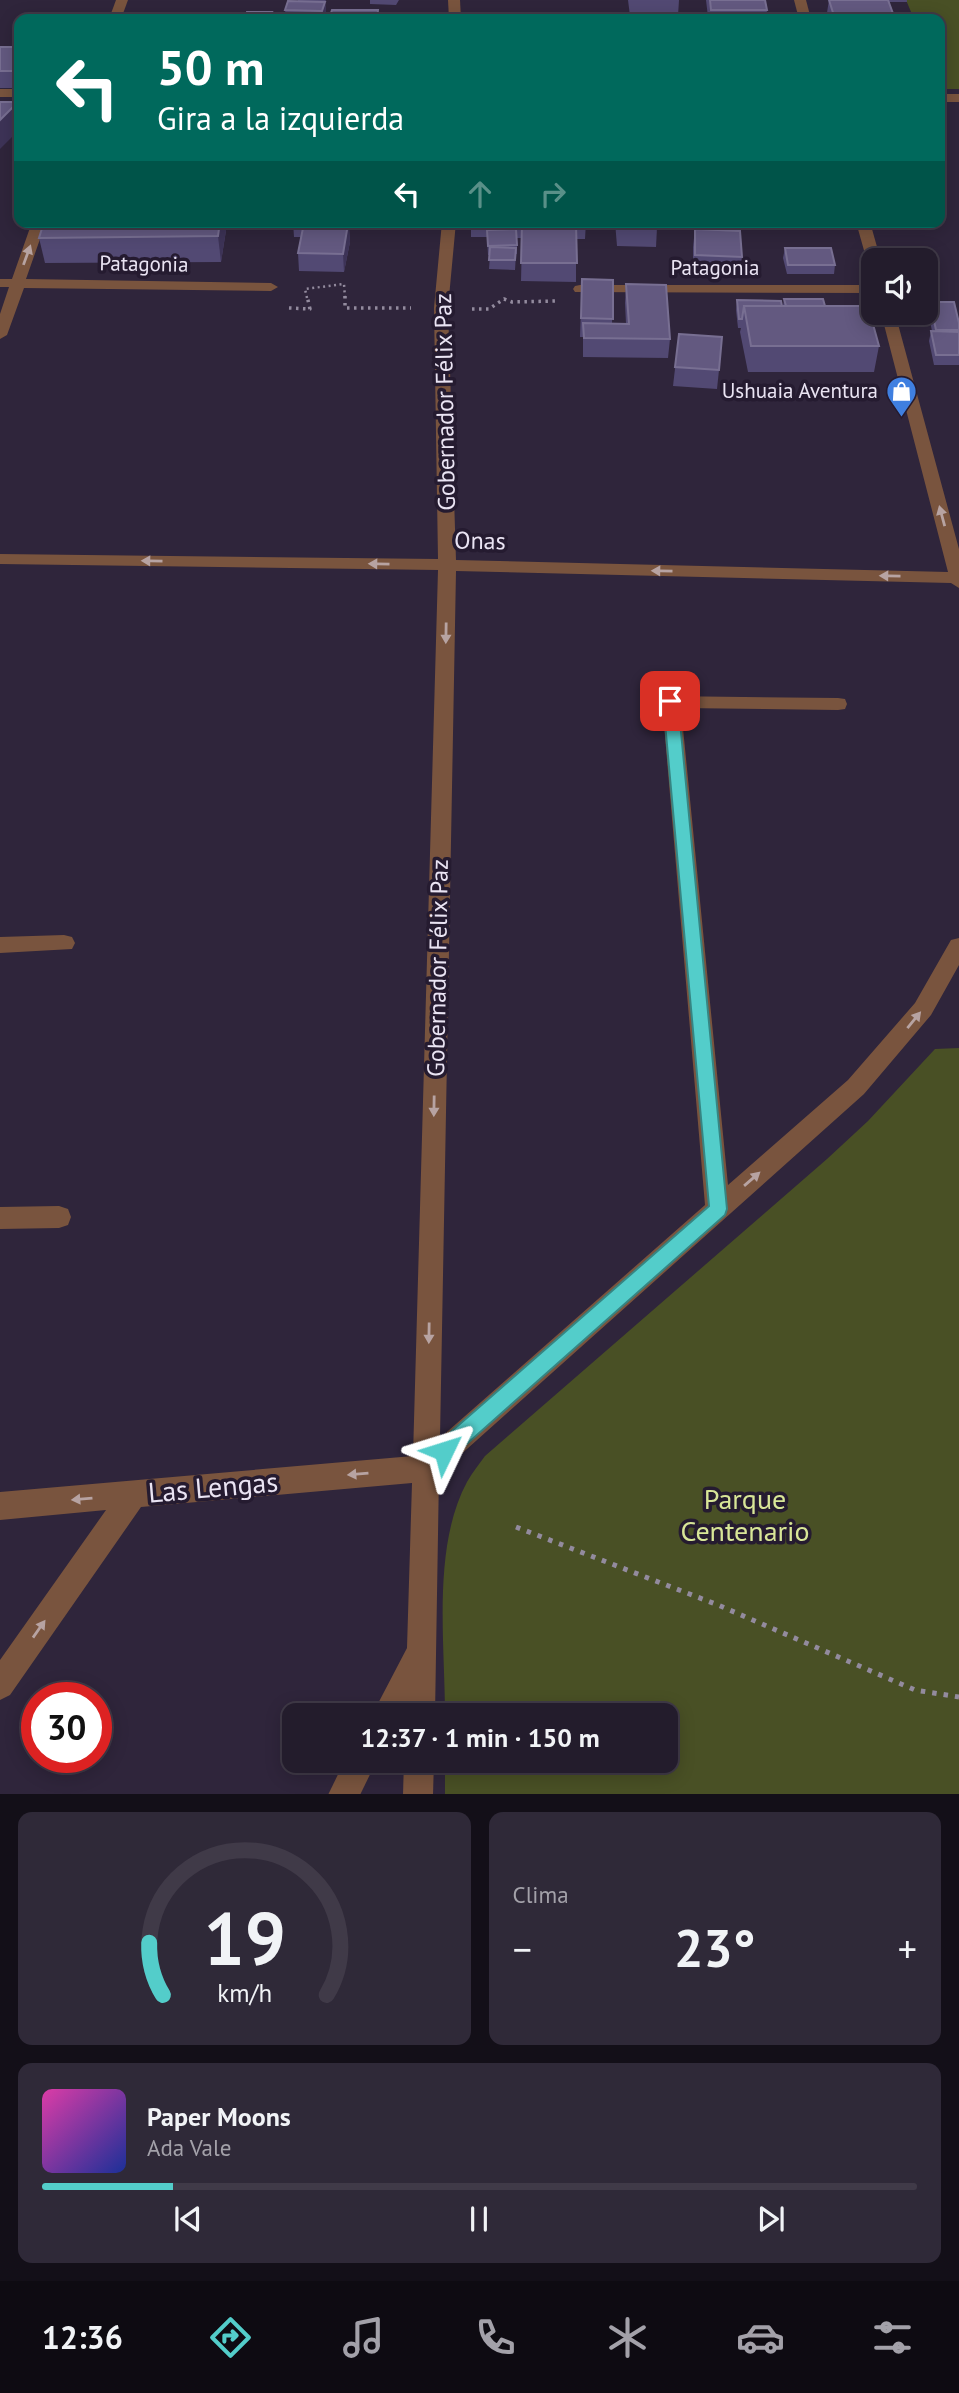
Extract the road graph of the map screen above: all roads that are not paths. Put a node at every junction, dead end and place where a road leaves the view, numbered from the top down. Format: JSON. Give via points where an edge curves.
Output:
{"nodes":[{"id":1,"x":37,"y":228,"type":"edge"},
{"id":2,"x":449,"y":228,"type":"edge"},
{"id":3,"x":865,"y":228,"type":"edge"},
{"id":4,"x":870,"y":248,"type":"edge"},
{"id":5,"x":0,"y":283,"type":"edge"},
{"id":6,"x":17,"y":283,"type":"junction"},
{"id":7,"x":271,"y":287,"type":"road end"},
{"id":8,"x":580,"y":289,"type":"edge"},
{"id":9,"x":861,"y":289,"type":"edge"},
{"id":10,"x":891,"y":325,"type":"edge"},
{"id":11,"x":0,"y":335,"type":"edge"},
{"id":12,"x":0,"y":559,"type":"edge"},
{"id":13,"x":447,"y":565,"type":"junction"},
{"id":14,"x":958,"y":580,"type":"edge"},
{"id":15,"x":838,"y":704,"type":"dead end"},
{"id":16,"x":64,"y":943,"type":"dead end"},
{"id":17,"x":0,"y":945,"type":"edge"},
{"id":18,"x":959,"y":946,"type":"edge"},
{"id":19,"x":718,"y":1209,"type":"junction"},
{"id":20,"x":59,"y":1217,"type":"dead end"},
{"id":21,"x":0,"y":1218,"type":"edge"},
{"id":22,"x":426,"y":1468,"type":"junction"},
{"id":23,"x":134,"y":1494,"type":"junction"},
{"id":24,"x":0,"y":1506,"type":"edge"},
{"id":25,"x":422,"y":1650,"type":"junction"},
{"id":26,"x":0,"y":1685,"type":"edge"},
{"id":27,"x":393,"y":1703,"type":"edge"},
{"id":28,"x":420,"y":1703,"type":"edge"},
{"id":29,"x":355,"y":1773,"type":"edge"},
{"id":30,"x":419,"y":1773,"type":"edge"},
{"id":31,"x":343,"y":1794,"type":"edge"},
{"id":32,"x":418,"y":1794,"type":"edge"}],
"edges":[{"from":6,"to":1,"type":"street","one_way":true},
{"from":2,"to":13,"type":"street","name":"Gobernador Félix Paz","via":[[442,308]]},
{"from":3,"to":4,"type":"street"},
{"from":5,"to":6,"type":"street","name":"Patagonia"},
{"from":6,"to":7,"type":"street","name":"Patagonia"},
{"from":6,"to":11,"type":"street"},
{"from":8,"to":9,"type":"street","name":"Patagonia"},
{"from":14,"to":10,"type":"street","one_way":true},
{"from":13,"to":12,"type":"street","name":"Onas","one_way":true},
{"from":14,"to":13,"type":"street","name":"Onas","one_way":true},
{"from":13,"to":22,"type":"street","name":"Gobernador Félix Paz","one_way":true},
{"from":15,"to":19,"type":"street","via":[[670,701]]},
{"from":16,"to":17,"type":"street"},
{"from":19,"to":18,"type":"street","one_way":true,"via":[[856,1087],[923,1009]]},
{"from":19,"to":22,"type":"street"},
{"from":20,"to":21,"type":"street"},
{"from":22,"to":23,"type":"street","name":"Las Lengas","one_way":true},
{"from":22,"to":25,"type":"street","name":"Gobernador Félix Paz"},
{"from":23,"to":24,"type":"street","name":"Las Lengas","one_way":true},
{"from":26,"to":23,"type":"street","one_way":true},
{"from":25,"to":27,"type":"street"},
{"from":25,"to":28,"type":"street","name":"Gobernador Félix Paz"},
{"from":29,"to":31,"type":"street"},
{"from":30,"to":32,"type":"street"}]}
